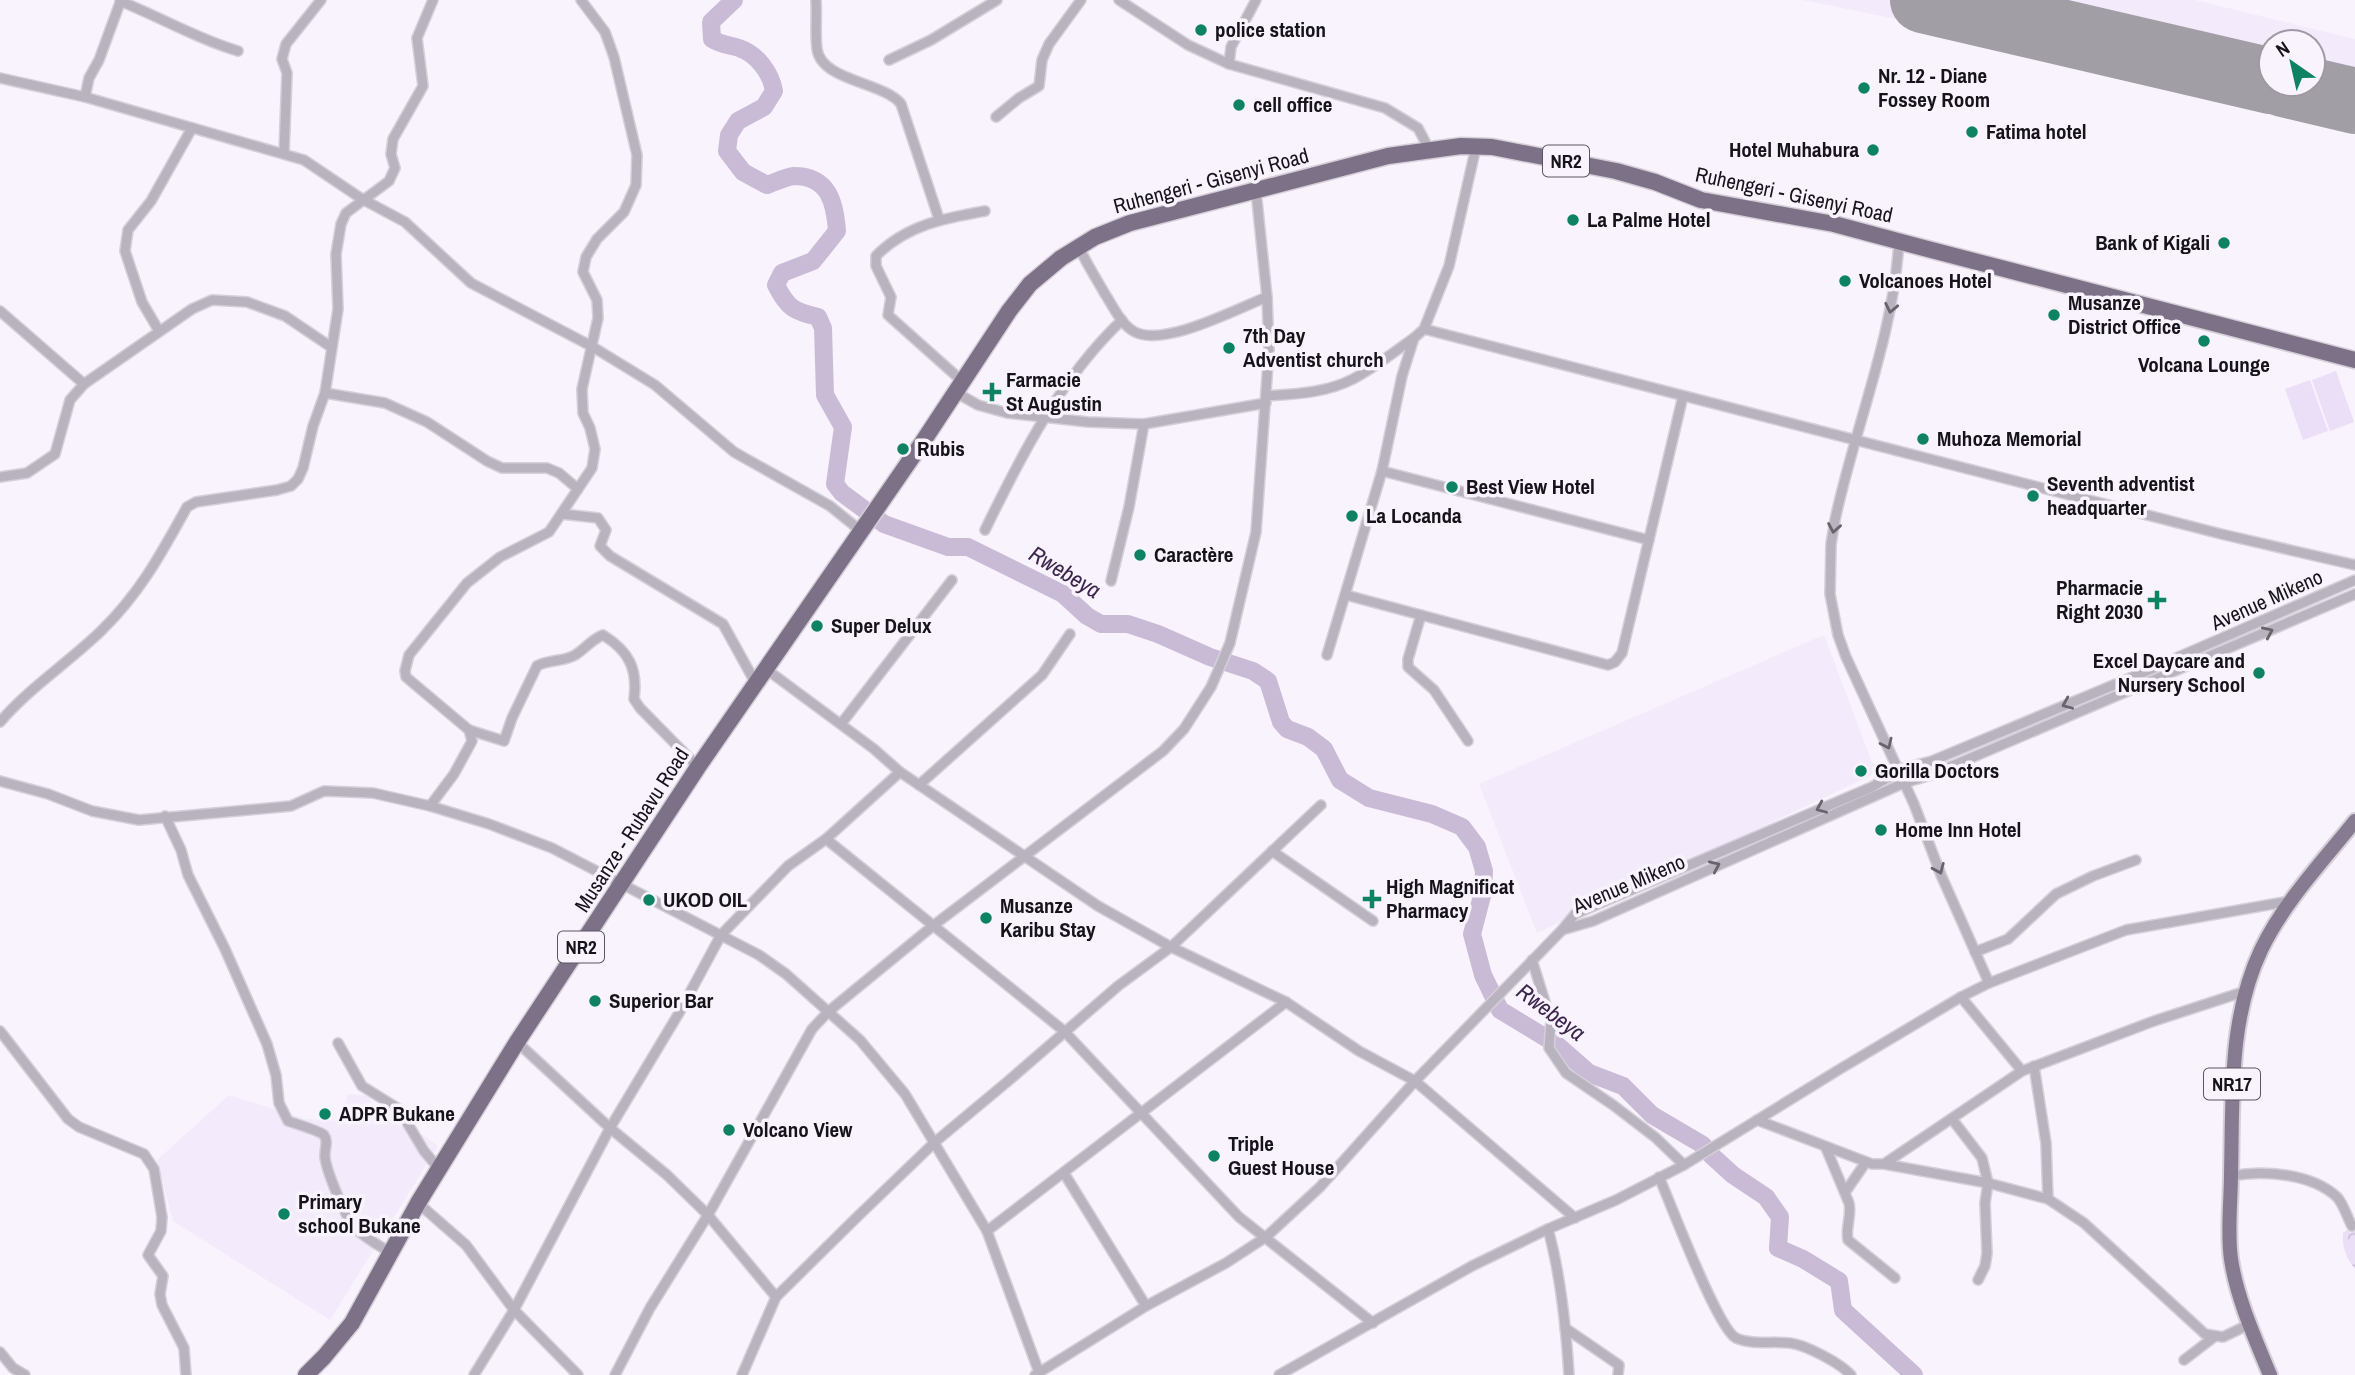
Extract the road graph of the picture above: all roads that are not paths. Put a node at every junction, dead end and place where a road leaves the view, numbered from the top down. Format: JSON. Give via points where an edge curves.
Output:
{"nodes":[{"id":1,"x":320,"y":0,"type":"edge"},
{"id":2,"x":433,"y":0,"type":"edge"},
{"id":3,"x":581,"y":0,"type":"edge"},
{"id":4,"x":816,"y":0,"type":"edge"},
{"id":5,"x":998,"y":0,"type":"edge"},
{"id":6,"x":1081,"y":0,"type":"edge"},
{"id":7,"x":1119,"y":0,"type":"edge"},
{"id":8,"x":1256,"y":0,"type":"edge"},
{"id":9,"x":120,"y":1,"type":"edge"},
{"id":10,"x":238,"y":51,"type":"dead end"},
{"id":11,"x":889,"y":60,"type":"dead end"},
{"id":12,"x":1229,"y":64,"type":"junction"},
{"id":13,"x":0,"y":80,"type":"edge"},
{"id":14,"x":85,"y":97,"type":"junction"},
{"id":15,"x":996,"y":117,"type":"dead end"},
{"id":16,"x":191,"y":128,"type":"junction"},
{"id":17,"x":1476,"y":147,"type":"junction"},
{"id":18,"x":1429,"y":149,"type":"junction"},
{"id":19,"x":284,"y":153,"type":"junction"},
{"id":20,"x":1256,"y":191,"type":"junction"},
{"id":21,"x":362,"y":199,"type":"junction"},
{"id":22,"x":985,"y":211,"type":"dead end"},
{"id":23,"x":939,"y":219,"type":"junction"},
{"id":24,"x":1899,"y":240,"type":"junction"},
{"id":25,"x":1079,"y":247,"type":"junction"},
{"id":26,"x":1267,"y":297,"type":"junction"},
{"id":27,"x":0,"y":311,"type":"edge"},
{"id":28,"x":1122,"y":320,"type":"junction"},
{"id":29,"x":1424,"y":329,"type":"junction"},
{"id":30,"x":159,"y":331,"type":"junction"},
{"id":31,"x":1414,"y":338,"type":"junction"},
{"id":32,"x":331,"y":347,"type":"junction"},
{"id":33,"x":593,"y":347,"type":"junction"},
{"id":34,"x":2355,"y":360,"type":"edge"},
{"id":35,"x":84,"y":384,"type":"junction"},
{"id":36,"x":958,"y":386,"type":"junction"},
{"id":37,"x":325,"y":393,"type":"junction"},
{"id":38,"x":1683,"y":396,"type":"junction"},
{"id":39,"x":1266,"y":399,"type":"junction"},
{"id":40,"x":1045,"y":416,"type":"junction"},
{"id":41,"x":1144,"y":424,"type":"junction"},
{"id":42,"x":1857,"y":441,"type":"junction"},
{"id":43,"x":1382,"y":471,"type":"junction"},
{"id":44,"x":0,"y":477,"type":"edge"},
{"id":45,"x":578,"y":489,"type":"junction"},
{"id":46,"x":562,"y":514,"type":"junction"},
{"id":47,"x":863,"y":527,"type":"junction"},
{"id":48,"x":985,"y":530,"type":"dead end"},
{"id":49,"x":1649,"y":540,"type":"junction"},
{"id":50,"x":2355,"y":565,"type":"edge"},
{"id":51,"x":952,"y":580,"type":"dead end"},
{"id":52,"x":1111,"y":581,"type":"dead end"},
{"id":53,"x":2355,"y":582,"type":"edge"},
{"id":54,"x":2354,"y":594,"type":"edge"},
{"id":55,"x":1346,"y":595,"type":"junction"},
{"id":56,"x":1421,"y":615,"type":"junction"},
{"id":57,"x":1070,"y":634,"type":"dead end"},
{"id":58,"x":1327,"y":655,"type":"dead end"},
{"id":59,"x":766,"y":669,"type":"junction"},
{"id":60,"x":755,"y":682,"type":"junction"},
{"id":61,"x":2,"y":716,"type":"edge"},
{"id":62,"x":841,"y":724,"type":"junction"},
{"id":63,"x":469,"y":730,"type":"junction"},
{"id":64,"x":1468,"y":741,"type":"dead end"},
{"id":65,"x":698,"y":767,"type":"junction"},
{"id":66,"x":1898,"y":771,"type":"junction"},
{"id":67,"x":900,"y":772,"type":"junction"},
{"id":68,"x":0,"y":781,"type":"edge"},
{"id":69,"x":1904,"y":783,"type":"junction"},
{"id":70,"x":919,"y":785,"type":"junction"},
{"id":71,"x":1321,"y":805,"type":"dead end"},
{"id":72,"x":430,"y":806,"type":"junction"},
{"id":73,"x":165,"y":816,"type":"junction"},
{"id":74,"x":2355,"y":821,"type":"edge"},
{"id":75,"x":826,"y":839,"type":"junction"},
{"id":76,"x":1272,"y":851,"type":"junction"},
{"id":77,"x":1024,"y":857,"type":"junction"},
{"id":78,"x":2136,"y":860,"type":"dead end"},
{"id":79,"x":620,"y":884,"type":"junction"},
{"id":80,"x":2292,"y":901,"type":"junction"},
{"id":81,"x":1373,"y":921,"type":"dead end"},
{"id":82,"x":934,"y":925,"type":"junction"},
{"id":83,"x":1562,"y":930,"type":"junction"},
{"id":84,"x":721,"y":935,"type":"junction"},
{"id":85,"x":1171,"y":947,"type":"junction"},
{"id":86,"x":1975,"y":952,"type":"junction"},
{"id":87,"x":1532,"y":960,"type":"junction"},
{"id":88,"x":1989,"y":984,"type":"junction"},
{"id":89,"x":2246,"y":991,"type":"junction"},
{"id":90,"x":1961,"y":998,"type":"junction"},
{"id":91,"x":1286,"y":1002,"type":"junction"},
{"id":92,"x":829,"y":1011,"type":"junction"},
{"id":93,"x":0,"y":1031,"type":"edge"},
{"id":94,"x":1064,"y":1031,"type":"junction"},
{"id":95,"x":517,"y":1042,"type":"junction"},
{"id":96,"x":338,"y":1043,"type":"dead end"},
{"id":97,"x":2034,"y":1066,"type":"junction"},
{"id":98,"x":2022,"y":1071,"type":"junction"},
{"id":99,"x":1415,"y":1082,"type":"junction"},
{"id":100,"x":1143,"y":1113,"type":"junction"},
{"id":101,"x":1952,"y":1119,"type":"junction"},
{"id":102,"x":1757,"y":1120,"type":"junction"},
{"id":103,"x":610,"y":1128,"type":"junction"},
{"id":104,"x":935,"y":1142,"type":"junction"},
{"id":105,"x":1826,"y":1148,"type":"junction"},
{"id":106,"x":1866,"y":1162,"type":"junction"},
{"id":107,"x":1884,"y":1164,"type":"junction"},
{"id":108,"x":1684,"y":1165,"type":"junction"},
{"id":109,"x":440,"y":1170,"type":"junction"},
{"id":110,"x":1064,"y":1173,"type":"junction"},
{"id":111,"x":2231,"y":1176,"type":"junction"},
{"id":112,"x":1659,"y":1177,"type":"junction"},
{"id":113,"x":1988,"y":1183,"type":"junction"},
{"id":114,"x":1846,"y":1191,"type":"junction"},
{"id":115,"x":2048,"y":1199,"type":"junction"},
{"id":116,"x":418,"y":1203,"type":"junction"},
{"id":117,"x":708,"y":1215,"type":"junction"},
{"id":118,"x":1575,"y":1218,"type":"junction"},
{"id":119,"x":2352,"y":1226,"type":"dead end"},
{"id":120,"x":1548,"y":1229,"type":"junction"},
{"id":121,"x":987,"y":1231,"type":"junction"},
{"id":122,"x":1266,"y":1237,"type":"junction"},
{"id":123,"x":391,"y":1253,"type":"junction"},
{"id":124,"x":1895,"y":1278,"type":"dead end"},
{"id":125,"x":1978,"y":1280,"type":"dead end"},
{"id":126,"x":776,"y":1297,"type":"junction"},
{"id":127,"x":1146,"y":1306,"type":"junction"},
{"id":128,"x":514,"y":1310,"type":"junction"},
{"id":129,"x":1373,"y":1323,"type":"junction"},
{"id":130,"x":2250,"y":1324,"type":"junction"},
{"id":131,"x":1565,"y":1328,"type":"junction"},
{"id":132,"x":2214,"y":1337,"type":"junction"},
{"id":133,"x":0,"y":1352,"type":"edge"},
{"id":134,"x":2184,"y":1360,"type":"dead end"},
{"id":135,"x":1038,"y":1374,"type":"edge"},
{"id":136,"x":25,"y":1375,"type":"edge"},
{"id":137,"x":186,"y":1375,"type":"edge"},
{"id":138,"x":306,"y":1375,"type":"edge"},
{"id":139,"x":474,"y":1375,"type":"edge"},
{"id":140,"x":578,"y":1375,"type":"edge"},
{"id":141,"x":615,"y":1375,"type":"edge"},
{"id":142,"x":742,"y":1375,"type":"edge"},
{"id":143,"x":1279,"y":1375,"type":"edge"},
{"id":144,"x":1569,"y":1375,"type":"edge"},
{"id":145,"x":1618,"y":1375,"type":"edge"},
{"id":146,"x":1851,"y":1375,"type":"edge"},
{"id":147,"x":2270,"y":1375,"type":"edge"}],
"edges":[{"from":1,"to":19,"type":"street","via":[[286,44],[282,60],[287,74]]},
{"from":2,"to":21,"type":"street","via":[[417,38],[423,86],[393,139],[395,168],[389,181]]},
{"from":3,"to":33,"type":"street","via":[[605,32],[637,155],[636,185],[624,212],[586,257],[583,272],[598,309]]},
{"from":4,"to":23,"type":"street","via":[[820,59],[854,82],[888,92],[901,104]]},
{"from":5,"to":11,"type":"street"},
{"from":6,"to":15,"type":"street","via":[[1049,44],[1039,86]]},
{"from":7,"to":12,"type":"street","via":[[1188,45]]},
{"from":8,"to":12,"type":"street","via":[[1231,47]]},
{"from":9,"to":10,"type":"street","via":[[212,44]]},
{"from":9,"to":14,"type":"street"},
{"from":12,"to":18,"type":"street","via":[[1385,108],[1418,128]]},
{"from":13,"to":14,"type":"street"},
{"from":14,"to":16,"type":"street"},
{"from":16,"to":19,"type":"street"},
{"from":16,"to":30,"type":"street","via":[[151,201],[128,230],[125,251],[142,302]]},
{"from":17,"to":18,"type":"highway","name":"Ruhengeri - Gisenyi Road","number":"NR2"},
{"from":17,"to":24,"type":"highway","name":"Ruhengeri - Gisenyi Road","number":"NR2","via":[[1510,149],[1616,171],[1701,200]]},
{"from":17,"to":29,"type":"street","via":[[1449,266]]},
{"from":18,"to":20,"type":"highway","name":"Ruhengeri - Gisenyi Road","number":"NR2"},
{"from":19,"to":21,"type":"street","via":[[304,160]]},
{"from":20,"to":25,"type":"highway","name":"Ruhengeri - Gisenyi Road","number":"NR2","via":[[1130,223]]},
{"from":20,"to":26,"type":"street"},
{"from":21,"to":32,"type":"street","via":[[341,224],[336,254],[338,309]]},
{"from":21,"to":33,"type":"street","via":[[405,222],[471,283]]},
{"from":22,"to":23,"type":"street"},
{"from":23,"to":36,"type":"street","via":[[886,245],[876,256],[876,266],[891,297],[888,315]]},
{"from":24,"to":34,"type":"highway","name":"Ruhengeri - Gisenyi Road","number":"NR2"},
{"from":24,"to":42,"type":"street","one_way":true,"via":[[1897,276]]},
{"from":25,"to":28,"type":"street"},
{"from":25,"to":36,"type":"highway","name":"Ruhengeri - Gisenyi Road","number":"NR2","via":[[1030,284]]},
{"from":26,"to":28,"type":"street","via":[[1158,336],[1133,331]]},
{"from":26,"to":39,"type":"street"},
{"from":27,"to":35,"type":"street"},
{"from":28,"to":40,"type":"street","via":[[1079,365]]},
{"from":29,"to":31,"type":"street"},
{"from":29,"to":38,"type":"street"},
{"from":30,"to":32,"type":"street","via":[[212,300],[247,302],[285,316]]},
{"from":30,"to":35,"type":"street"},
{"from":31,"to":39,"type":"street","via":[[1336,386]]},
{"from":31,"to":43,"type":"street"},
{"from":32,"to":37,"type":"street"},
{"from":33,"to":45,"type":"street","via":[[582,389],[583,413],[595,449],[592,468]]},
{"from":33,"to":47,"type":"street","via":[[656,385],[734,452]]},
{"from":35,"to":44,"type":"street","via":[[70,400],[55,454],[27,473]]},
{"from":36,"to":40,"type":"street","via":[[978,405]]},
{"from":36,"to":47,"type":"highway","name":"Ruhengeri - Gisenyi Road","number":"NR2"},
{"from":37,"to":45,"type":"street","via":[[385,403],[427,422],[502,468],[547,468]]},
{"from":37,"to":61,"type":"street","via":[[298,480],[277,490],[187,507],[144,583],[126,604]]},
{"from":38,"to":42,"type":"street"},
{"from":38,"to":49,"type":"street"},
{"from":39,"to":41,"type":"street"},
{"from":39,"to":77,"type":"street","via":[[1256,533],[1230,643],[1212,687],[1163,751]]},
{"from":40,"to":41,"type":"street"},
{"from":40,"to":48,"type":"street"},
{"from":41,"to":52,"type":"street"},
{"from":42,"to":50,"type":"street"},
{"from":42,"to":66,"type":"street","one_way":true,"via":[[1835,520],[1830,593],[1846,657]]},
{"from":43,"to":49,"type":"street"},
{"from":43,"to":55,"type":"street"},
{"from":45,"to":46,"type":"street"},
{"from":46,"to":60,"type":"street","via":[[598,517],[606,530],[600,546],[610,556],[723,624]]},
{"from":46,"to":63,"type":"street","via":[[549,533],[500,557],[467,583],[409,655],[406,677]]},
{"from":47,"to":59,"type":"highway","name":"Musanze - Rubavu Road","number":"NR2"},
{"from":49,"to":56,"type":"street","via":[[1622,653],[1608,665]]},
{"from":51,"to":62,"type":"street"},
{"from":53,"to":54,"type":"street"},
{"from":53,"to":66,"type":"street","name":"Avenue Mikeno","one_way":true,"via":[[1932,761]]},
{"from":69,"to":54,"type":"street","name":"Avenue Mikeno","one_way":true},
{"from":55,"to":56,"type":"street"},
{"from":55,"to":58,"type":"street"},
{"from":56,"to":64,"type":"street","via":[[1408,667],[1429,684]]},
{"from":57,"to":70,"type":"street","via":[[1042,675]]},
{"from":59,"to":60,"type":"highway","name":"Musanze - Rubavu Road","number":"NR2"},
{"from":59,"to":62,"type":"street"},
{"from":60,"to":65,"type":"highway","name":"Musanze - Rubavu Road","number":"NR2"},
{"from":62,"to":67,"type":"street"},
{"from":63,"to":65,"type":"street","via":[[504,741],[537,666],[573,657],[603,635],[617,643],[635,671],[634,699],[640,708]]},
{"from":63,"to":72,"type":"street","via":[[472,741]]},
{"from":65,"to":79,"type":"highway","name":"Musanze - Rubavu Road","number":"NR2"},
{"from":66,"to":69,"type":"street"},
{"from":66,"to":83,"type":"street","name":"Avenue Mikeno","one_way":true,"via":[[1872,787],[1575,914]]},
{"from":67,"to":70,"type":"street"},
{"from":67,"to":75,"type":"street"},
{"from":68,"to":73,"type":"street","via":[[92,811],[139,820]]},
{"from":83,"to":69,"type":"street","name":"Avenue Mikeno","one_way":true,"via":[[1592,921]]},
{"from":69,"to":86,"type":"street","one_way":true},
{"from":70,"to":77,"type":"street"},
{"from":71,"to":76,"type":"street"},
{"from":72,"to":73,"type":"street","via":[[373,793],[324,791],[290,806]]},
{"from":72,"to":79,"type":"street","via":[[552,848]]},
{"from":73,"to":123,"type":"street","via":[[267,1044],[279,1103],[288,1121],[322,1133],[331,1181],[347,1217],[353,1227]]},
{"from":74,"to":80,"type":"main road","number":"NR17"},
{"from":75,"to":82,"type":"street"},
{"from":75,"to":84,"type":"street","via":[[788,866]]},
{"from":76,"to":81,"type":"street"},
{"from":76,"to":85,"type":"street"},
{"from":77,"to":82,"type":"street"},
{"from":77,"to":85,"type":"street"},
{"from":78,"to":86,"type":"street","via":[[2056,894],[2008,939]]},
{"from":79,"to":84,"type":"street"},
{"from":79,"to":95,"type":"highway","name":"Musanze - Rubavu Road","number":"NR2"},
{"from":80,"to":88,"type":"street","via":[[2126,930]]},
{"from":80,"to":89,"type":"main road","number":"NR17","via":[[2262,948]]},
{"from":82,"to":92,"type":"street"},
{"from":82,"to":94,"type":"street"},
{"from":83,"to":87,"type":"street"},
{"from":84,"to":92,"type":"street","via":[[759,955]]},
{"from":84,"to":103,"type":"street"},
{"from":85,"to":91,"type":"street"},
{"from":85,"to":94,"type":"street"},
{"from":86,"to":88,"type":"street"},
{"from":87,"to":99,"type":"street"},
{"from":87,"to":108,"type":"street","via":[[1550,1026],[1549,1048],[1566,1073],[1656,1138]]},
{"from":88,"to":90,"type":"street"},
{"from":89,"to":97,"type":"street"},
{"from":89,"to":111,"type":"main road","number":"NR17","via":[[2232,1074]]},
{"from":90,"to":98,"type":"street"},
{"from":90,"to":102,"type":"street"},
{"from":91,"to":99,"type":"street"},
{"from":91,"to":100,"type":"street"},
{"from":92,"to":104,"type":"street","via":[[905,1094]]},
{"from":92,"to":117,"type":"street","via":[[813,1029]]},
{"from":93,"to":137,"type":"street","via":[[68,1119],[144,1154],[154,1170],[162,1217],[161,1231],[148,1255],[163,1276],[160,1294],[184,1348]]},
{"from":94,"to":100,"type":"street"},
{"from":94,"to":104,"type":"street"},
{"from":95,"to":103,"type":"street"},
{"from":95,"to":109,"type":"highway","name":"Musanze - Rubavu Road","number":"NR2"},
{"from":96,"to":109,"type":"street","via":[[362,1086],[399,1108]]},
{"from":97,"to":98,"type":"street"},
{"from":97,"to":115,"type":"street","via":[[2046,1143]]},
{"from":98,"to":101,"type":"street"},
{"from":99,"to":118,"type":"street"},
{"from":99,"to":122,"type":"street","via":[[1328,1178]]},
{"from":100,"to":110,"type":"street"},
{"from":100,"to":122,"type":"street","via":[[1231,1209]]},
{"from":101,"to":107,"type":"street"},
{"from":101,"to":113,"type":"street","via":[[1982,1158]]},
{"from":102,"to":105,"type":"street"},
{"from":102,"to":108,"type":"street"},
{"from":103,"to":117,"type":"street"},
{"from":103,"to":128,"type":"street"},
{"from":104,"to":121,"type":"street"},
{"from":104,"to":126,"type":"street"},
{"from":105,"to":106,"type":"street"},
{"from":105,"to":114,"type":"street"},
{"from":106,"to":107,"type":"street"},
{"from":106,"to":114,"type":"street"},
{"from":107,"to":113,"type":"street"},
{"from":108,"to":112,"type":"street"},
{"from":109,"to":116,"type":"highway","name":"Musanze - Rubavu Road","number":"NR2"},
{"from":110,"to":121,"type":"street"},
{"from":110,"to":127,"type":"street"},
{"from":111,"to":119,"type":"street","via":[[2250,1172],[2302,1177],[2338,1197]]},
{"from":111,"to":130,"type":"main road","number":"NR17","via":[[2231,1258]]},
{"from":112,"to":118,"type":"street"},
{"from":112,"to":146,"type":"street","via":[[1724,1327],[1745,1340],[1793,1343],[1844,1367]]},
{"from":113,"to":115,"type":"street"},
{"from":113,"to":125,"type":"street","via":[[1987,1252]]},
{"from":114,"to":124,"type":"street","via":[[1851,1213],[1848,1240]]},
{"from":115,"to":132,"type":"street","via":[[2084,1223],[2205,1334]]},
{"from":116,"to":123,"type":"highway","name":"Musanze - Rubavu Road","number":"NR2"},
{"from":116,"to":128,"type":"street","via":[[466,1245]]},
{"from":117,"to":126,"type":"street"},
{"from":117,"to":141,"type":"street"},
{"from":118,"to":120,"type":"street"},
{"from":120,"to":129,"type":"street"},
{"from":120,"to":131,"type":"street"},
{"from":121,"to":135,"type":"street"},
{"from":122,"to":127,"type":"street"},
{"from":122,"to":129,"type":"street"},
{"from":123,"to":138,"type":"highway","name":"Musanze - Rubavu Road","number":"NR2","via":[[352,1323]]},
{"from":126,"to":142,"type":"street"},
{"from":127,"to":135,"type":"street"},
{"from":128,"to":139,"type":"street"},
{"from":128,"to":140,"type":"street"},
{"from":129,"to":143,"type":"street"},
{"from":130,"to":132,"type":"street"},
{"from":130,"to":147,"type":"main road","number":"NR17"},
{"from":131,"to":144,"type":"street"},
{"from":131,"to":145,"type":"street","via":[[1619,1365]]},
{"from":132,"to":134,"type":"street"},
{"from":133,"to":136,"type":"street"}]}
